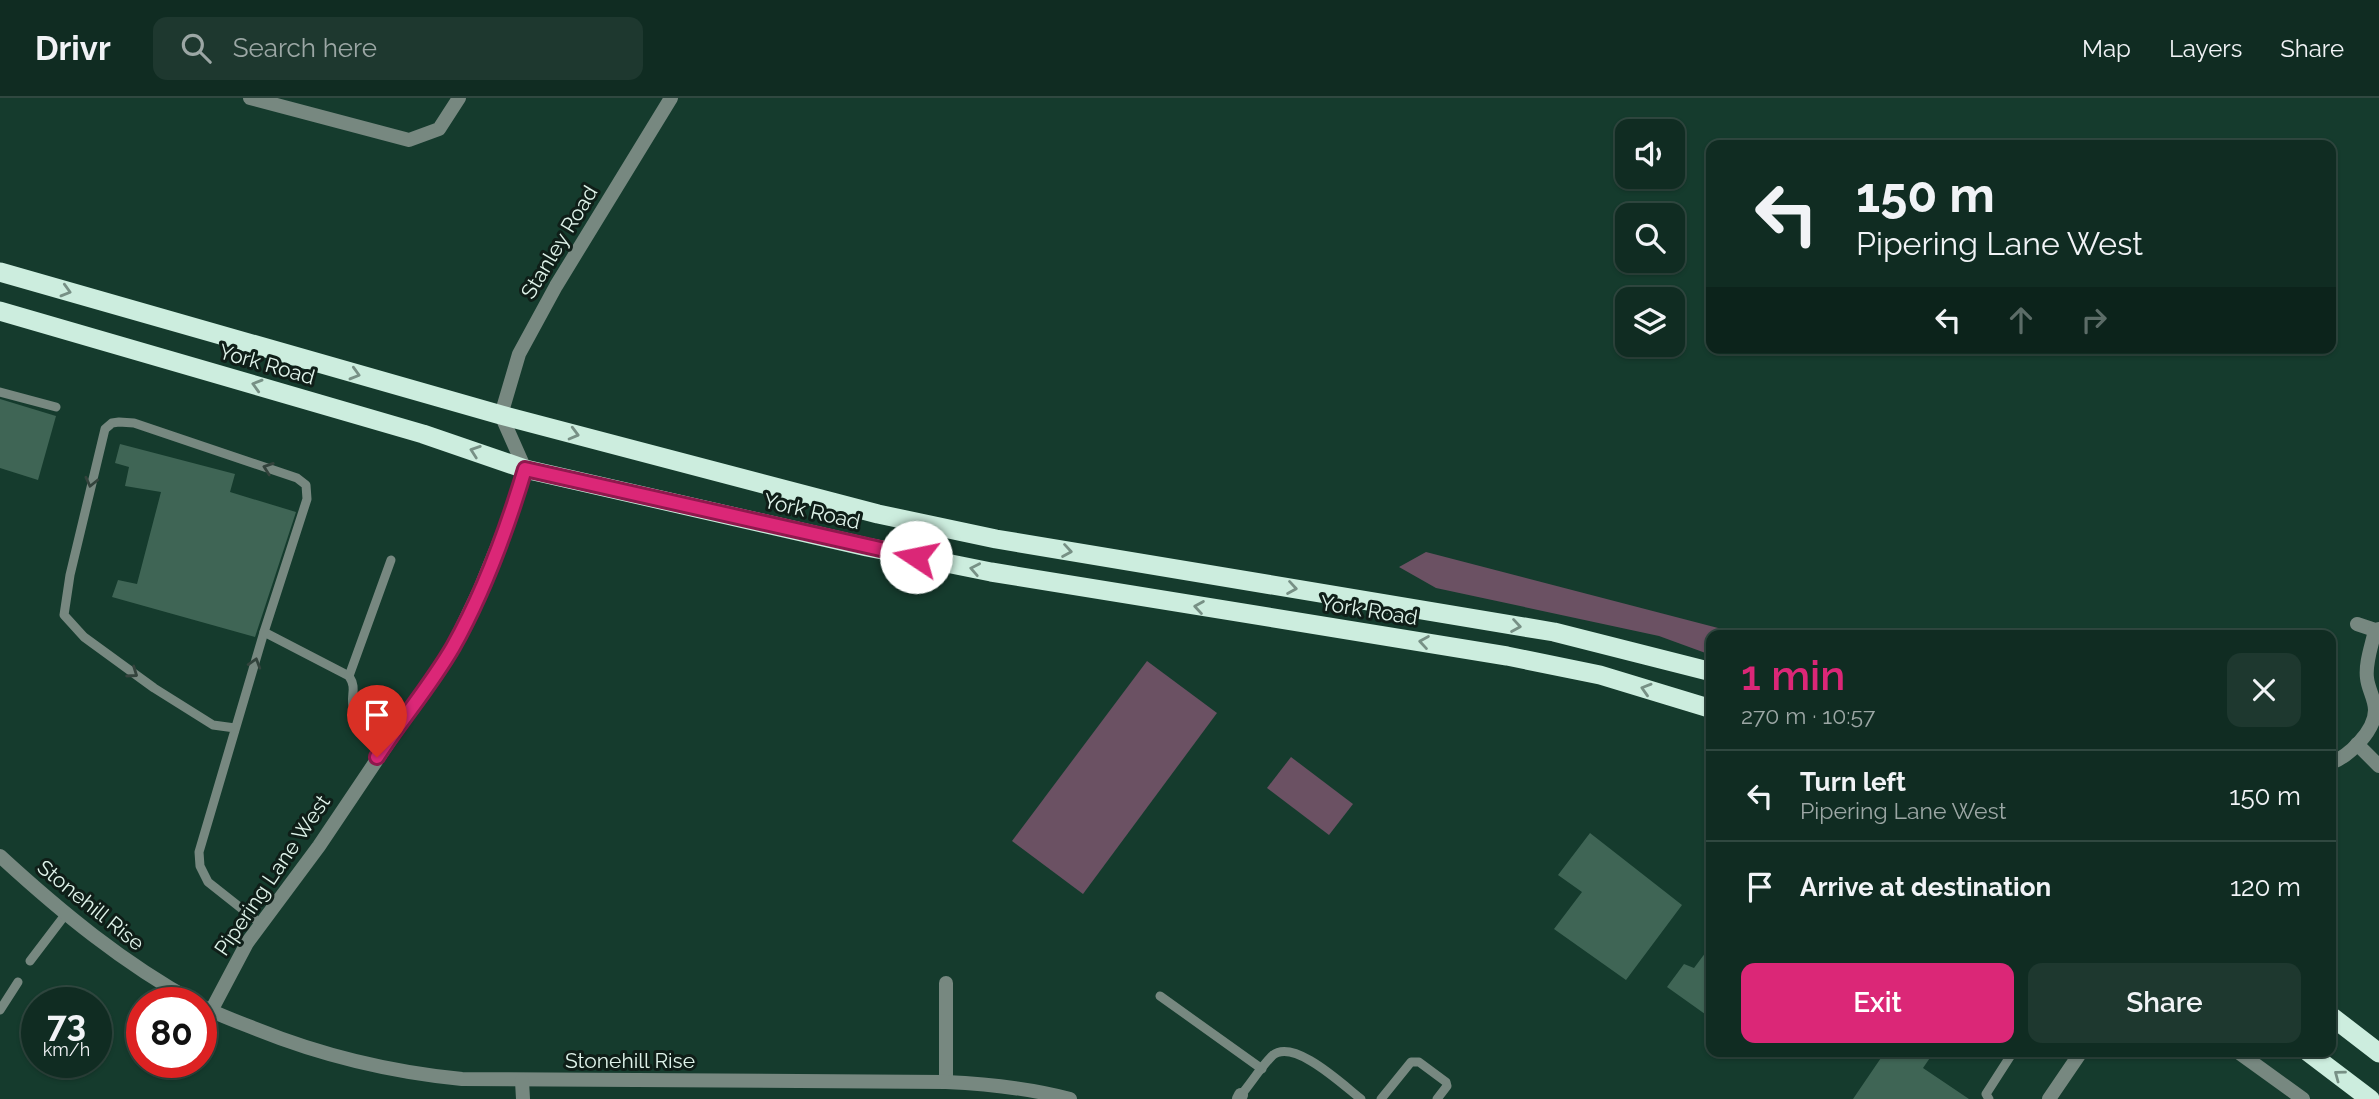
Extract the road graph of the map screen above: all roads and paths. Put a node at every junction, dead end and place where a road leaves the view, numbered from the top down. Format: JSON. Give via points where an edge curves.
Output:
{"nodes":[{"id":1,"x":250,"y":98,"type":"edge"},
{"id":2,"x":459,"y":98,"type":"edge"},
{"id":3,"x":671,"y":98,"type":"edge"},
{"id":4,"x":0,"y":272,"type":"edge"},
{"id":5,"x":0,"y":311,"type":"edge"},
{"id":6,"x":0,"y":392,"type":"edge"},
{"id":7,"x":56,"y":407,"type":"dead end"},
{"id":8,"x":501,"y":415,"type":"junction"},
{"id":9,"x":525,"y":469,"type":"junction"},
{"id":10,"x":391,"y":560,"type":"dead end"},
{"id":11,"x":2357,"y":624,"type":"dead end"},
{"id":12,"x":2377,"y":629,"type":"edge"},
{"id":13,"x":264,"y":632,"type":"junction"},
{"id":14,"x":1706,"y":670,"type":"edge"},
{"id":15,"x":349,"y":676,"type":"junction"},
{"id":16,"x":1706,"y":707,"type":"edge"},
{"id":17,"x":235,"y":728,"type":"junction"},
{"id":18,"x":392,"y":735,"type":"junction"},
{"id":19,"x":2357,"y":744,"type":"junction"},
{"id":20,"x":2336,"y":761,"type":"edge"},
{"id":21,"x":2379,"y":766,"type":"edge"},
{"id":22,"x":0,"y":856,"type":"edge"},
{"id":23,"x":65,"y":915,"type":"junction"},
{"id":24,"x":261,"y":924,"type":"junction"},
{"id":25,"x":30,"y":961,"type":"dead end"},
{"id":26,"x":18,"y":982,"type":"dead end"},
{"id":27,"x":946,"y":984,"type":"dead end"},
{"id":28,"x":168,"y":987,"type":"edge"},
{"id":29,"x":217,"y":991,"type":"edge"},
{"id":30,"x":1160,"y":996,"type":"dead end"},
{"id":31,"x":0,"y":1010,"type":"edge"},
{"id":32,"x":217,"y":1013,"type":"edge"},
{"id":33,"x":2336,"y":1020,"type":"edge"},
{"id":34,"x":2379,"y":1053,"type":"edge"},
{"id":35,"x":2010,"y":1057,"type":"edge"},
{"id":36,"x":2078,"y":1057,"type":"edge"},
{"id":37,"x":2245,"y":1057,"type":"edge"},
{"id":38,"x":2315,"y":1057,"type":"edge"},
{"id":39,"x":1262,"y":1069,"type":"junction"},
{"id":40,"x":522,"y":1081,"type":"junction"},
{"id":41,"x":946,"y":1082,"type":"junction"},
{"id":42,"x":1240,"y":1097,"type":"edge"},
{"id":43,"x":523,"y":1099,"type":"edge"},
{"id":44,"x":1070,"y":1099,"type":"edge"},
{"id":45,"x":1361,"y":1099,"type":"edge"},
{"id":46,"x":1381,"y":1099,"type":"edge"},
{"id":47,"x":1437,"y":1099,"type":"edge"},
{"id":48,"x":1989,"y":1099,"type":"edge"},
{"id":49,"x":2049,"y":1099,"type":"edge"},
{"id":50,"x":2303,"y":1099,"type":"edge"},
{"id":51,"x":2370,"y":1099,"type":"edge"}],
"edges":[{"from":1,"to":2,"type":"street","via":[[409,140],[439,129]]},
{"from":3,"to":8,"type":"street","name":"Stanley Road","via":[[519,354]]},
{"from":4,"to":8,"type":"highway","name":"York Road","one_way":true},
{"from":9,"to":5,"type":"highway","name":"York Road","one_way":true,"via":[[423,433]]},
{"from":6,"to":7,"type":"lane"},
{"from":8,"to":9,"type":"street"},
{"from":8,"to":14,"type":"highway","name":"York Road","one_way":true,"via":[[878,514],[996,540],[1554,632]]},
{"from":16,"to":9,"type":"highway","name":"York Road","one_way":true,"via":[[1600,675],[1507,656],[991,572]]},
{"from":9,"to":18,"type":"street","name":"Pipering Lane West","via":[[485,577],[452,648]]},
{"from":10,"to":15,"type":"lane"},
{"from":11,"to":12,"type":"street"},
{"from":12,"to":19,"type":"street","via":[[2366,676],[2375,710]]},
{"from":13,"to":15,"type":"lane"},
{"from":17,"to":13,"type":"lane","one_way":true},
{"from":13,"to":17,"type":"lane","one_way":true,"via":[[307,499],[306,485],[298,478],[134,423],[112,423],[105,429],[96,460],[64,615],[84,637],[154,688],[214,725]]},
{"from":15,"to":18,"type":"lane","via":[[355,688],[354,710]]},
{"from":17,"to":24,"type":"lane","via":[[199,852],[200,866],[208,882]]},
{"from":18,"to":24,"type":"street","name":"Pipering Lane West"},
{"from":19,"to":20,"type":"street"},
{"from":19,"to":21,"type":"street"},
{"from":22,"to":23,"type":"street","name":"Stonehill Rise"},
{"from":23,"to":25,"type":"lane"},
{"from":23,"to":28,"type":"street","name":"Stonehill Rise"},
{"from":24,"to":29,"type":"street","name":"Pipering Lane West"},
{"from":26,"to":31,"type":"lane"},
{"from":27,"to":41,"type":"street"},
{"from":30,"to":39,"type":"lane"},
{"from":32,"to":40,"type":"street","name":"Stonehill Rise","via":[[295,1045],[392,1070]]},
{"from":33,"to":34,"type":"highway"},
{"from":35,"to":48,"type":"lane","via":[[1986,1094]]},
{"from":36,"to":49,"type":"street"},
{"from":37,"to":50,"type":"street"},
{"from":51,"to":38,"type":"highway","one_way":true},
{"from":39,"to":42,"type":"lane"},
{"from":39,"to":45,"type":"lane","via":[[1284,1050],[1301,1054]]},
{"from":40,"to":41,"type":"street","name":"Stonehill Rise"},
{"from":40,"to":43,"type":"street"},
{"from":41,"to":44,"type":"street","name":"Stonehill Rise","via":[[994,1084]]},
{"from":46,"to":47,"type":"lane","via":[[1411,1062],[1419,1062],[1447,1082]]}]}
